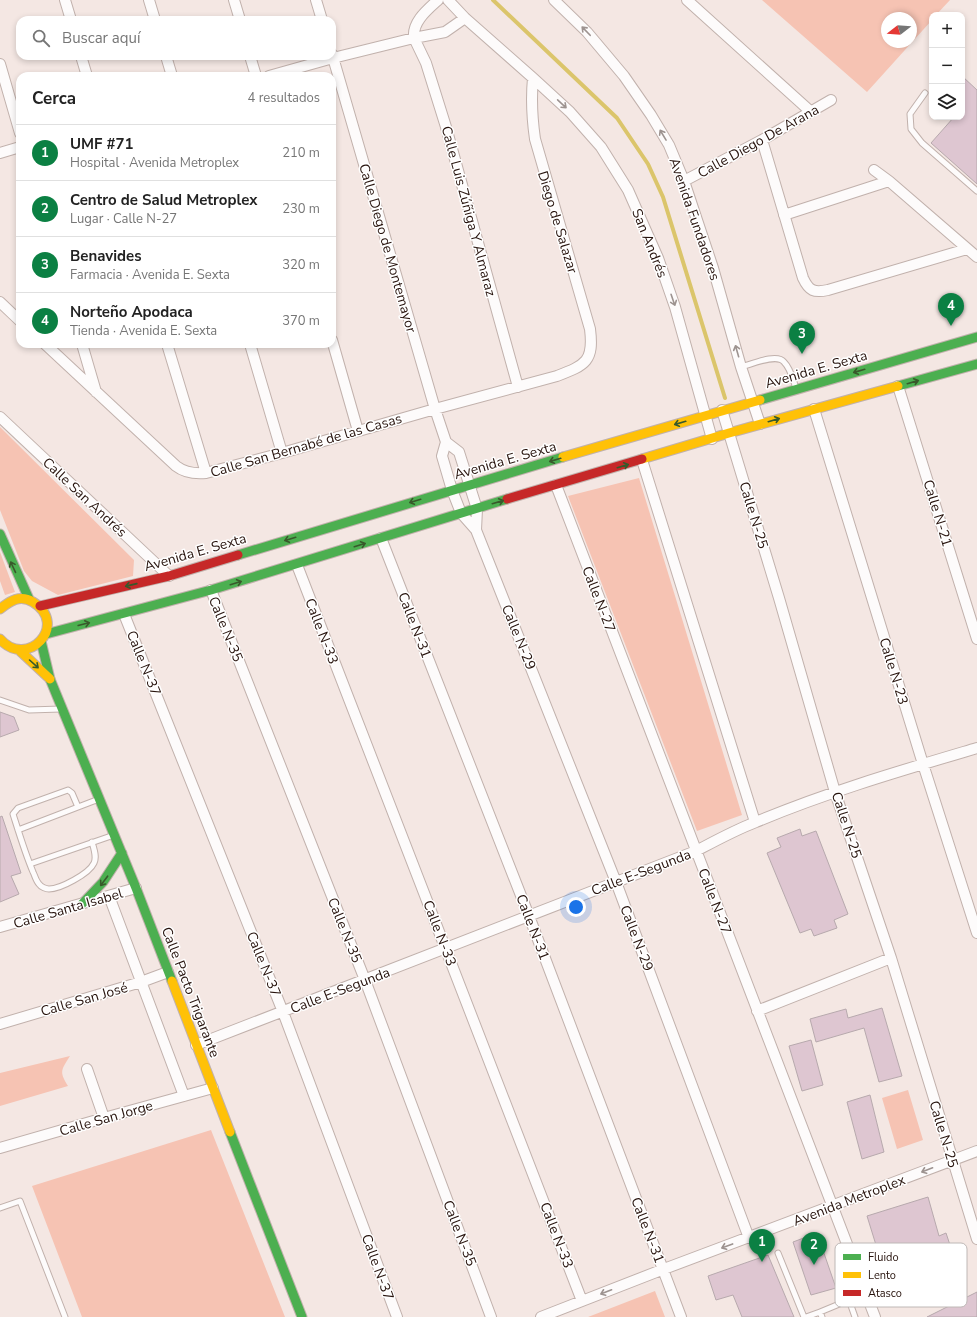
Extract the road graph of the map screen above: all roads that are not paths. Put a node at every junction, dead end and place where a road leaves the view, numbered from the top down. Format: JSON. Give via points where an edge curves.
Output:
{"nodes":[{"id":1,"x":66,"y":0,"type":"edge"},
{"id":2,"x":149,"y":0,"type":"edge"},
{"id":3,"x":234,"y":0,"type":"edge"},
{"id":4,"x":316,"y":0,"type":"edge"},
{"id":5,"x":438,"y":0,"type":"edge"},
{"id":6,"x":554,"y":0,"type":"edge"},
{"id":7,"x":687,"y":0,"type":"edge"},
{"id":8,"x":452,"y":1,"type":"edge"},
{"id":9,"x":70,"y":16,"type":"edge"},
{"id":10,"x":154,"y":16,"type":"edge"},
{"id":11,"x":239,"y":16,"type":"edge"},
{"id":12,"x":321,"y":16,"type":"edge"},
{"id":13,"x":465,"y":18,"type":"junction"},
{"id":14,"x":414,"y":38,"type":"junction"},
{"id":15,"x":336,"y":55,"type":"edge"},
{"id":16,"x":83,"y":60,"type":"edge"},
{"id":17,"x":167,"y":60,"type":"edge"},
{"id":18,"x":251,"y":60,"type":"edge"},
{"id":19,"x":320,"y":60,"type":"edge"},
{"id":20,"x":334,"y":60,"type":"edge"},
{"id":21,"x":0,"y":64,"type":"edge"},
{"id":22,"x":86,"y":72,"type":"edge"},
{"id":23,"x":171,"y":72,"type":"edge"},
{"id":24,"x":255,"y":72,"type":"edge"},
{"id":25,"x":282,"y":72,"type":"edge"},
{"id":26,"x":533,"y":78,"type":"junction"},
{"id":27,"x":924,"y":93,"type":"dead end"},
{"id":28,"x":831,"y":100,"type":"dead end"},
{"id":29,"x":810,"y":111,"type":"junction"},
{"id":30,"x":16,"y":119,"type":"edge"},
{"id":31,"x":762,"y":140,"type":"junction"},
{"id":32,"x":16,"y":148,"type":"edge"},
{"id":33,"x":0,"y":153,"type":"edge"},
{"id":34,"x":874,"y":170,"type":"dead end"},
{"id":35,"x":684,"y":181,"type":"junction"},
{"id":36,"x":889,"y":181,"type":"junction"},
{"id":37,"x":977,"y":192,"type":"edge"},
{"id":38,"x":784,"y":214,"type":"junction"},
{"id":39,"x":967,"y":249,"type":"junction"},
{"id":40,"x":977,"y":257,"type":"edge"},
{"id":41,"x":0,"y":302,"type":"edge"},
{"id":42,"x":16,"y":317,"type":"edge"},
{"id":43,"x":977,"y":337,"type":"edge"},
{"id":44,"x":49,"y":348,"type":"edge"},
{"id":45,"x":83,"y":348,"type":"edge"},
{"id":46,"x":168,"y":348,"type":"edge"},
{"id":47,"x":251,"y":348,"type":"edge"},
{"id":48,"x":334,"y":348,"type":"edge"},
{"id":49,"x":585,"y":363,"type":"joint"},
{"id":50,"x":977,"y":364,"type":"edge"},
{"id":51,"x":742,"y":367,"type":"junction"},
{"id":52,"x":898,"y":386,"type":"junction"},
{"id":53,"x":518,"y":387,"type":"junction"},
{"id":54,"x":797,"y":389,"type":"junction"},
{"id":55,"x":96,"y":392,"type":"junction"},
{"id":56,"x":753,"y":401,"type":"junction"},
{"id":57,"x":435,"y":409,"type":"junction"},
{"id":58,"x":814,"y":409,"type":"junction"},
{"id":59,"x":722,"y":410,"type":"junction"},
{"id":60,"x":705,"y":416,"type":"junction"},
{"id":61,"x":0,"y":417,"type":"edge"},
{"id":62,"x":760,"y":424,"type":"junction"},
{"id":63,"x":358,"y":431,"type":"junction"},
{"id":64,"x":729,"y":433,"type":"junction"},
{"id":65,"x":712,"y":439,"type":"junction"},
{"id":66,"x":446,"y":442,"type":"junction"},
{"id":67,"x":282,"y":453,"type":"junction"},
{"id":68,"x":642,"y":460,"type":"junction"},
{"id":69,"x":206,"y":473,"type":"junction"},
{"id":70,"x":470,"y":485,"type":"junction"},
{"id":71,"x":556,"y":485,"type":"junction"},
{"id":72,"x":452,"y":490,"type":"junction"},
{"id":73,"x":477,"y":509,"type":"junction"},
{"id":74,"x":461,"y":513,"type":"junction"},
{"id":75,"x":476,"y":530,"type":"junction"},
{"id":76,"x":0,"y":534,"type":"edge"},
{"id":77,"x":381,"y":538,"type":"junction"},
{"id":78,"x":297,"y":564,"type":"junction"},
{"id":79,"x":169,"y":576,"type":"junction"},
{"id":80,"x":210,"y":590,"type":"junction"},
{"id":81,"x":29,"y":599,"type":"junction"},
{"id":82,"x":40,"y":606,"type":"junction"},
{"id":83,"x":0,"y":609,"type":"edge"},
{"id":84,"x":124,"y":614,"type":"junction"},
{"id":85,"x":44,"y":637,"type":"junction"},
{"id":86,"x":977,"y":639,"type":"edge"},
{"id":87,"x":1,"y":640,"type":"edge"},
{"id":88,"x":19,"y":650,"type":"junction"},
{"id":89,"x":50,"y":679,"type":"junction"},
{"id":90,"x":0,"y":700,"type":"edge"},
{"id":91,"x":63,"y":709,"type":"junction"},
{"id":92,"x":977,"y":748,"type":"edge"},
{"id":93,"x":923,"y":764,"type":"junction"},
{"id":94,"x":835,"y":792,"type":"junction"},
{"id":95,"x":100,"y":799,"type":"junction"},
{"id":96,"x":78,"y":807,"type":"junction"},
{"id":97,"x":755,"y":822,"type":"junction"},
{"id":98,"x":18,"y":830,"type":"junction"},
{"id":99,"x":114,"y":834,"type":"junction"},
{"id":100,"x":92,"y":842,"type":"junction"},
{"id":101,"x":696,"y":851,"type":"junction"},
{"id":102,"x":122,"y":853,"type":"junction"},
{"id":103,"x":30,"y":864,"type":"junction"},
{"id":104,"x":616,"y":882,"type":"junction"},
{"id":105,"x":136,"y":888,"type":"junction"},
{"id":106,"x":109,"y":896,"type":"junction"},
{"id":107,"x":82,"y":904,"type":"junction"},
{"id":108,"x":529,"y":916,"type":"junction"},
{"id":109,"x":0,"y":927,"type":"edge"},
{"id":110,"x":977,"y":933,"type":"edge"},
{"id":111,"x":446,"y":948,"type":"junction"},
{"id":112,"x":891,"y":958,"type":"junction"},
{"id":113,"x":168,"y":972,"type":"junction"},
{"id":114,"x":365,"y":980,"type":"junction"},
{"id":115,"x":141,"y":982,"type":"junction"},
{"id":116,"x":757,"y":1011,"type":"junction"},
{"id":117,"x":283,"y":1012,"type":"junction"},
{"id":118,"x":0,"y":1024,"type":"edge"},
{"id":119,"x":196,"y":1045,"type":"junction"},
{"id":120,"x":87,"y":1069,"type":"dead end"},
{"id":121,"x":212,"y":1088,"type":"junction"},
{"id":122,"x":184,"y":1096,"type":"junction"},
{"id":123,"x":104,"y":1118,"type":"junction"},
{"id":124,"x":0,"y":1148,"type":"edge"},
{"id":125,"x":977,"y":1151,"type":"edge"},
{"id":126,"x":952,"y":1160,"type":"junction"},
{"id":127,"x":832,"y":1206,"type":"junction"},
{"id":128,"x":0,"y":1208,"type":"edge"},
{"id":129,"x":749,"y":1238,"type":"junction"},
{"id":130,"x":977,"y":1239,"type":"edge"},
{"id":131,"x":846,"y":1243,"type":"edge"},
{"id":132,"x":778,"y":1254,"type":"dead end"},
{"id":133,"x":664,"y":1269,"type":"junction"},
{"id":134,"x":582,"y":1301,"type":"junction"},
{"id":135,"x":835,"y":1307,"type":"edge"},
{"id":136,"x":852,"y":1307,"type":"edge"},
{"id":137,"x":871,"y":1307,"type":"edge"},
{"id":138,"x":821,"y":1314,"type":"edge"},
{"id":139,"x":65,"y":1317,"type":"edge"},
{"id":140,"x":302,"y":1317,"type":"edge"},
{"id":141,"x":397,"y":1317,"type":"edge"},
{"id":142,"x":491,"y":1317,"type":"edge"},
{"id":143,"x":541,"y":1317,"type":"edge"},
{"id":144,"x":681,"y":1317,"type":"edge"},
{"id":145,"x":805,"y":1317,"type":"edge"},
{"id":146,"x":856,"y":1317,"type":"edge"},
{"id":147,"x":875,"y":1317,"type":"edge"}],
"edges":[{"from":1,"to":9,"type":"street"},
{"from":2,"to":10,"type":"street"},
{"from":3,"to":11,"type":"street"},
{"from":4,"to":12,"type":"street"},
{"from":5,"to":14,"type":"street","via":[[420,18],[414,30]]},
{"from":35,"to":6,"type":"street","name":"Avenida Fundadores","one_way":true,"via":[[669,145],[624,76],[587,32]]},
{"from":7,"to":29,"type":"street"},
{"from":8,"to":13,"type":"street"},
{"from":13,"to":14,"type":"street","via":[[445,32]]},
{"from":13,"to":26,"type":"street"},
{"from":14,"to":15,"type":"street"},
{"from":14,"to":53,"type":"street","name":"Calle Luis Zúñiga Y Almaraz","via":[[426,63],[446,128]]},
{"from":16,"to":22,"type":"street"},
{"from":17,"to":23,"type":"street"},
{"from":18,"to":24,"type":"street"},
{"from":19,"to":25,"type":"street"},
{"from":20,"to":57,"type":"street","name":"Calle Diego de Montemayor"},
{"from":21,"to":30,"type":"street"},
{"from":26,"to":49,"type":"street","name":"Diego de Salazar","via":[[531,116],[534,139],[590,329],[592,344]]},
{"from":26,"to":60,"type":"street","name":"San Andrés","one_way":true,"via":[[570,112],[601,147],[628,190],[658,258],[670,293]]},
{"from":27,"to":37,"type":"lane","via":[[910,114],[911,130]]},
{"from":28,"to":29,"type":"street","name":"Calle Diego De Arana"},
{"from":29,"to":31,"type":"street","name":"Calle Diego De Arana"},
{"from":31,"to":35,"type":"street","name":"Calle Diego De Arana"},
{"from":31,"to":38,"type":"street"},
{"from":32,"to":33,"type":"street"},
{"from":34,"to":36,"type":"street"},
{"from":51,"to":35,"type":"street","name":"Avenida Fundadores","one_way":true},
{"from":36,"to":38,"type":"street"},
{"from":36,"to":39,"type":"street"},
{"from":38,"to":39,"type":"street","via":[[806,286],[818,292]]},
{"from":39,"to":40,"type":"street"},
{"from":41,"to":42,"type":"street"},
{"from":43,"to":54,"type":"street","name":"Avenida E. Sexta","one_way":true},
{"from":44,"to":55,"type":"street","name":"Calle San Bernabé de las Casas"},
{"from":45,"to":55,"type":"street"},
{"from":46,"to":69,"type":"street"},
{"from":47,"to":67,"type":"street"},
{"from":48,"to":63,"type":"street"},
{"from":49,"to":53,"type":"street","name":"Calle San Bernabé de las Casas","via":[[574,370]]},
{"from":52,"to":50,"type":"street","one_way":true},
{"from":51,"to":54,"type":"lane","via":[[778,358],[784,361],[789,369]]},
{"from":51,"to":56,"type":"street","name":"Avenida Fundadores"},
{"from":52,"to":58,"type":"street"},
{"from":52,"to":86,"type":"street","name":"Calle N-21"},
{"from":53,"to":57,"type":"street","name":"Calle San Bernabé de las Casas"},
{"from":54,"to":56,"type":"street","name":"Avenida E. Sexta"},
{"from":55,"to":69,"type":"street","name":"Calle San Bernabé de las Casas","via":[[181,470],[194,474]]},
{"from":56,"to":59,"type":"street","name":"Avenida E. Sexta"},
{"from":56,"to":62,"type":"street","name":"Avenida Fundadores"},
{"from":57,"to":63,"type":"street","name":"Calle San Bernabé de las Casas"},
{"from":57,"to":66,"type":"street","name":"Calle Diego de Montemayor"},
{"from":62,"to":58,"type":"street","one_way":true},
{"from":58,"to":93,"type":"street","name":"Calle N-23"},
{"from":59,"to":60,"type":"street","name":"Avenida E. Sexta"},
{"from":59,"to":64,"type":"street","name":"Calle N-25"},
{"from":60,"to":65,"type":"street","name":"San Andrés"},
{"from":60,"to":70,"type":"street","name":"Avenida E. Sexta","one_way":true},
{"from":61,"to":79,"type":"street","name":"Calle San Andrés"},
{"from":62,"to":64,"type":"street"},
{"from":63,"to":67,"type":"street","name":"Calle San Bernabé de las Casas"},
{"from":64,"to":65,"type":"street"},
{"from":64,"to":94,"type":"street","name":"Calle N-25"},
{"from":65,"to":68,"type":"street"},
{"from":66,"to":70,"type":"street","name":"Calle Diego de Montemayor","via":[[459,452]]},
{"from":66,"to":72,"type":"street","name":"Calle Diego de Montemayor","via":[[442,456]]},
{"from":67,"to":69,"type":"street","name":"Calle San Bernabé de las Casas"},
{"from":71,"to":68,"type":"street","one_way":true},
{"from":68,"to":97,"type":"street"},
{"from":70,"to":72,"type":"street","name":"Avenida E. Sexta"},
{"from":70,"to":73,"type":"street","name":"Calle Diego de Montemayor"},
{"from":73,"to":71,"type":"street","one_way":true},
{"from":71,"to":101,"type":"street","name":"Calle N-27"},
{"from":72,"to":74,"type":"street","name":"Calle Diego de Montemayor"},
{"from":72,"to":79,"type":"street","name":"Avenida E. Sexta","one_way":true},
{"from":73,"to":74,"type":"street"},
{"from":73,"to":75,"type":"street","name":"Calle N-29"},
{"from":74,"to":75,"type":"street","name":"Calle N-29"},
{"from":74,"to":77,"type":"street"},
{"from":75,"to":104,"type":"street","name":"Calle N-29"},
{"from":81,"to":76,"type":"street","one_way":true},
{"from":78,"to":77,"type":"street","one_way":true},
{"from":77,"to":108,"type":"street","name":"Calle N-31"},
{"from":80,"to":78,"type":"street","one_way":true},
{"from":78,"to":111,"type":"street","name":"Calle N-33"},
{"from":79,"to":82,"type":"street","name":"Avenida E. Sexta","one_way":true},
{"from":80,"to":84,"type":"street"},
{"from":80,"to":114,"type":"street","name":"Calle N-35"},
{"from":81,"to":82,"type":"street"},
{"from":81,"to":83,"type":"street","via":[[9,601]]},
{"from":82,"to":85,"type":"street","name":"Calle Pacto Trigarante","via":[[46,614],[48,624]]},
{"from":85,"to":84,"type":"street","one_way":true},
{"from":84,"to":117,"type":"street","name":"Calle N-37"},
{"from":85,"to":88,"type":"street","via":[[35,646]]},
{"from":85,"to":89,"type":"street","name":"Calle Pacto Trigarante"},
{"from":87,"to":88,"type":"street","name":"Calle Pacto Trigarante"},
{"from":88,"to":89,"type":"street","name":"Calle Pacto Trigarante","one_way":true},
{"from":89,"to":91,"type":"street","name":"Calle Pacto Trigarante"},
{"from":90,"to":91,"type":"lane","via":[[29,710]]},
{"from":91,"to":95,"type":"street","name":"Calle Pacto Trigarante"},
{"from":92,"to":93,"type":"street","name":"Calle E-Segunda"},
{"from":93,"to":94,"type":"street","name":"Calle E-Segunda"},
{"from":93,"to":110,"type":"street","name":"Calle N-23"},
{"from":94,"to":97,"type":"street","name":"Calle E-Segunda"},
{"from":94,"to":112,"type":"street","name":"Calle N-25"},
{"from":95,"to":96,"type":"lane"},
{"from":95,"to":99,"type":"street","name":"Calle Pacto Trigarante"},
{"from":96,"to":98,"type":"lane"},
{"from":96,"to":98,"type":"lane","via":[[68,790],[18,808],[13,814]]},
{"from":97,"to":101,"type":"street","name":"Calle E-Segunda"},
{"from":98,"to":103,"type":"lane"},
{"from":99,"to":100,"type":"lane"},
{"from":99,"to":102,"type":"street","name":"Calle Pacto Trigarante"},
{"from":100,"to":103,"type":"lane"},
{"from":100,"to":103,"type":"lane","via":[[94,864],[76,879],[51,889],[39,884]]},
{"from":101,"to":104,"type":"street","name":"Calle E-Segunda"},
{"from":101,"to":116,"type":"street","name":"Calle N-27"},
{"from":102,"to":105,"type":"street","name":"Calle Pacto Trigarante"},
{"from":102,"to":107,"type":"street","one_way":true,"via":[[103,882]]},
{"from":104,"to":108,"type":"street","name":"Calle E-Segunda"},
{"from":104,"to":129,"type":"street","name":"Calle N-29"},
{"from":105,"to":106,"type":"street","name":"Calle Santa Isabel"},
{"from":105,"to":113,"type":"street","name":"Calle Pacto Trigarante"},
{"from":106,"to":107,"type":"street","name":"Calle Santa Isabel"},
{"from":106,"to":115,"type":"street"},
{"from":107,"to":109,"type":"street","name":"Calle Santa Isabel"},
{"from":108,"to":111,"type":"street","name":"Calle E-Segunda"},
{"from":108,"to":133,"type":"street","name":"Calle N-31"},
{"from":111,"to":114,"type":"street","name":"Calle E-Segunda"},
{"from":111,"to":134,"type":"street","name":"Calle N-33"},
{"from":112,"to":116,"type":"street"},
{"from":112,"to":126,"type":"street","name":"Calle N-25"},
{"from":113,"to":115,"type":"street","name":"Calle San José"},
{"from":113,"to":119,"type":"street","name":"Calle Pacto Trigarante"},
{"from":114,"to":117,"type":"street","name":"Calle E-Segunda"},
{"from":114,"to":142,"type":"street","name":"Calle N-35"},
{"from":115,"to":118,"type":"street","name":"Calle San José"},
{"from":115,"to":122,"type":"street"},
{"from":116,"to":127,"type":"street","name":"Calle N-27"},
{"from":117,"to":119,"type":"street","name":"Calle E-Segunda"},
{"from":117,"to":141,"type":"street","name":"Calle N-37"},
{"from":119,"to":121,"type":"street","name":"Calle Pacto Trigarante"},
{"from":120,"to":123,"type":"street"},
{"from":121,"to":122,"type":"street","name":"Calle San Jorge"},
{"from":121,"to":140,"type":"street","name":"Calle Pacto Trigarante"},
{"from":122,"to":123,"type":"street","name":"Calle San Jorge"},
{"from":123,"to":124,"type":"street","name":"Calle San Jorge"},
{"from":125,"to":126,"type":"street","name":"Avenida Metroplex"},
{"from":126,"to":127,"type":"street","name":"Avenida Metroplex","one_way":true},
{"from":126,"to":130,"type":"street","name":"Calle N-25"},
{"from":127,"to":129,"type":"street","name":"Avenida Metroplex"},
{"from":127,"to":131,"type":"street","name":"Calle N-27"},
{"from":128,"to":139,"type":"lane","via":[[20,1201]]},
{"from":129,"to":133,"type":"street","name":"Avenida Metroplex","one_way":true},
{"from":132,"to":145,"type":"lane"},
{"from":133,"to":134,"type":"street","name":"Avenida Metroplex","one_way":true},
{"from":133,"to":144,"type":"street","name":"Calle N-31"},
{"from":134,"to":143,"type":"street","name":"Avenida Metroplex"},
{"from":135,"to":138,"type":"lane"},
{"from":136,"to":146,"type":"lane"},
{"from":137,"to":147,"type":"street","name":"Calle N-27"},
{"from":138,"to":145,"type":"lane"}]}
